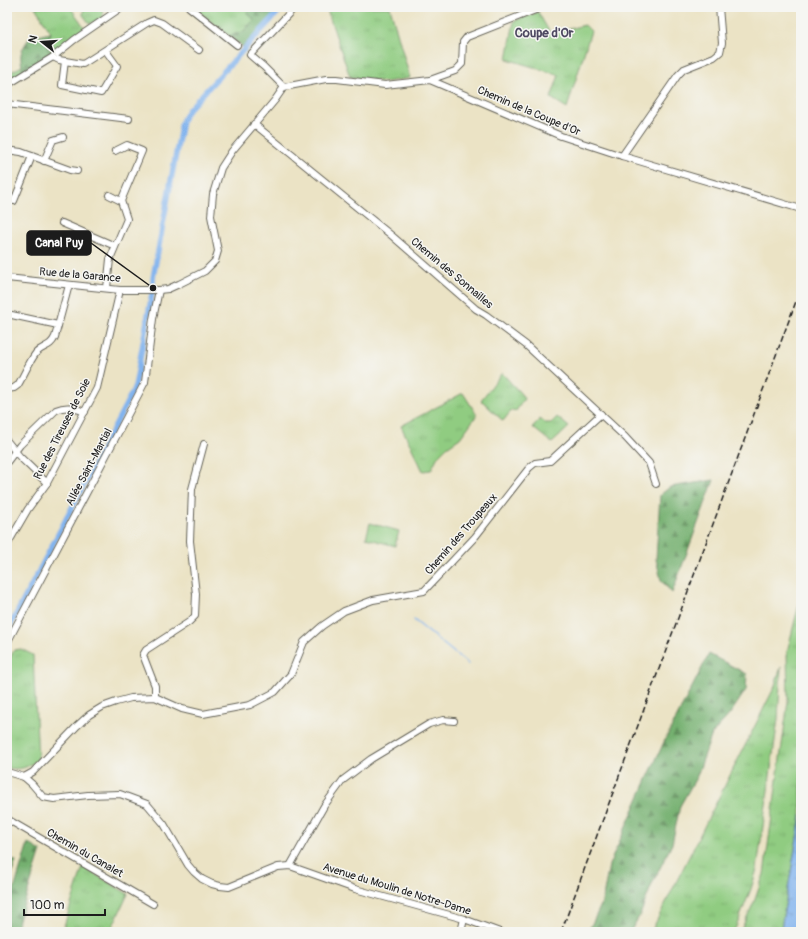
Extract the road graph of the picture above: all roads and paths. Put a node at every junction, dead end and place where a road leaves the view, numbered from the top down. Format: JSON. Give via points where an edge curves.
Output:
{"nodes":[{"id":1,"x":122,"y":7,"type":"edge"},
{"id":2,"x":189,"y":7,"type":"edge"},
{"id":3,"x":295,"y":7,"type":"edge"},
{"id":4,"x":543,"y":7,"type":"edge"},
{"id":5,"x":719,"y":7,"type":"edge"},
{"id":6,"x":237,"y":45,"type":"dead end"},
{"id":7,"x":106,"y":50,"type":"junction"},
{"id":8,"x":199,"y":50,"type":"dead end"},
{"id":9,"x":54,"y":58,"type":"junction"},
{"id":10,"x":65,"y":61,"type":"junction"},
{"id":11,"x":430,"y":80,"type":"junction"},
{"id":12,"x":7,"y":85,"type":"edge"},
{"id":13,"x":284,"y":87,"type":"junction"},
{"id":14,"x":7,"y":104,"type":"edge"},
{"id":15,"x":129,"y":119,"type":"dead end"},
{"id":16,"x":254,"y":124,"type":"junction"},
{"id":17,"x":63,"y":137,"type":"dead end"},
{"id":18,"x":7,"y":150,"type":"edge"},
{"id":19,"x":115,"y":151,"type":"dead end"},
{"id":20,"x":32,"y":156,"type":"junction"},
{"id":21,"x":622,"y":156,"type":"junction"},
{"id":22,"x":44,"y":161,"type":"junction"},
{"id":23,"x":78,"y":171,"type":"dead end"},
{"id":24,"x":109,"y":195,"type":"dead end"},
{"id":25,"x":121,"y":200,"type":"junction"},
{"id":26,"x":14,"y":201,"type":"dead end"},
{"id":27,"x":801,"y":209,"type":"edge"},
{"id":28,"x":62,"y":223,"type":"dead end"},
{"id":29,"x":115,"y":246,"type":"junction"},
{"id":30,"x":7,"y":278,"type":"edge"},
{"id":31,"x":69,"y":285,"type":"junction"},
{"id":32,"x":107,"y":288,"type":"junction"},
{"id":33,"x":120,"y":290,"type":"junction"},
{"id":34,"x":154,"y":290,"type":"junction"},
{"id":35,"x":7,"y":314,"type":"edge"},
{"id":36,"x":58,"y":325,"type":"junction"},
{"id":37,"x":7,"y":389,"type":"edge"},
{"id":38,"x":85,"y":412,"type":"junction"},
{"id":39,"x":601,"y":414,"type":"junction"},
{"id":40,"x":7,"y":441,"type":"edge"},
{"id":41,"x":204,"y":444,"type":"dead end"},
{"id":42,"x":16,"y":451,"type":"junction"},
{"id":43,"x":7,"y":462,"type":"edge"},
{"id":44,"x":46,"y":483,"type":"junction"},
{"id":45,"x":656,"y":484,"type":"dead end"},
{"id":46,"x":7,"y":544,"type":"edge"},
{"id":47,"x":7,"y":643,"type":"edge"},
{"id":48,"x":155,"y":697,"type":"junction"},
{"id":49,"x":454,"y":721,"type":"dead end"},
{"id":50,"x":7,"y":772,"type":"edge"},
{"id":51,"x":24,"y":777,"type":"junction"},
{"id":52,"x":7,"y":819,"type":"edge"},
{"id":53,"x":290,"y":866,"type":"junction"},
{"id":54,"x":153,"y":904,"type":"dead end"},
{"id":55,"x":464,"y":919,"type":"junction"},
{"id":56,"x":461,"y":932,"type":"edge"},
{"id":57,"x":500,"y":932,"type":"edge"}],
"edges":[{"from":1,"to":9,"type":"street","via":[[74,40]]},
{"from":2,"to":6,"type":"street"},
{"from":3,"to":13,"type":"street","via":[[250,55]]},
{"from":4,"to":11,"type":"street","name":"Chemin de la Coupe d'Or","via":[[466,37],[463,42],[462,64],[455,71]]},
{"from":5,"to":21,"type":"street","via":[[722,43],[720,52],[684,69],[678,75]]},
{"from":7,"to":8,"type":"street","via":[[154,20]]},
{"from":7,"to":10,"type":"street","via":[[83,64]]},
{"from":7,"to":10,"type":"street","via":[[117,66],[101,93],[62,85]]},
{"from":9,"to":10,"type":"street"},
{"from":9,"to":12,"type":"street"},
{"from":11,"to":13,"type":"street","name":"Chemin de la Coupe d'Or","via":[[386,85],[326,79]]},
{"from":11,"to":21,"type":"street","name":"Chemin de la Coupe d'Or","via":[[561,136]]},
{"from":13,"to":16,"type":"street"},
{"from":14,"to":15,"type":"street"},
{"from":16,"to":34,"type":"street","name":"Rue de la Garance","via":[[221,168],[213,194],[211,216],[218,251],[215,261],[205,271],[190,279],[168,289]]},
{"from":16,"to":39,"type":"street","name":"Chemin des Sonnailles","via":[[391,235],[476,309],[526,345]]},
{"from":17,"to":22,"type":"street","via":[[53,140]]},
{"from":18,"to":20,"type":"street"},
{"from":19,"to":25,"type":"street","via":[[127,145],[142,151]]},
{"from":20,"to":22,"type":"street"},
{"from":20,"to":26,"type":"street"},
{"from":21,"to":27,"type":"street","name":"Chemin de la Coupe d'Or"},
{"from":22,"to":23,"type":"street"},
{"from":24,"to":25,"type":"street"},
{"from":25,"to":29,"type":"street","via":[[127,219]]},
{"from":28,"to":29,"type":"street"},
{"from":29,"to":32,"type":"street","via":[[110,260]]},
{"from":30,"to":31,"type":"street","name":"Rue de la Garance"},
{"from":31,"to":32,"type":"street","name":"Rue de la Garance"},
{"from":31,"to":36,"type":"street"},
{"from":32,"to":33,"type":"street","name":"Rue de la Garance"},
{"from":33,"to":34,"type":"street","name":"Rue de la Garance"},
{"from":33,"to":38,"type":"street","name":"Rue des Tireuses de Soie","via":[[97,388]]},
{"from":34,"to":47,"type":"street","name":"Allée Saint-Martial","via":[[153,319],[144,382],[136,402]]},
{"from":35,"to":36,"type":"street"},
{"from":36,"to":37,"type":"street","via":[[52,344],[36,353],[18,385]]},
{"from":38,"to":42,"type":"street","via":[[70,406],[56,410]]},
{"from":38,"to":44,"type":"street","name":"Rue des Tireuses de Soie"},
{"from":39,"to":45,"type":"street","name":"Chemin des Sonnailles","via":[[649,463]]},
{"from":39,"to":48,"type":"street","name":"Chemin des Troupeaux","via":[[550,461],[535,463],[529,468],[475,537],[424,591],[372,600],[344,611],[317,629],[304,642],[291,674],[275,692],[250,705],[203,714],[182,709]]},
{"from":40,"to":42,"type":"street"},
{"from":41,"to":48,"type":"street","via":[[192,489],[190,541],[196,594],[195,616],[146,650],[143,655],[155,686]]},
{"from":42,"to":43,"type":"street"},
{"from":42,"to":44,"type":"street"},
{"from":44,"to":46,"type":"street","name":"Rue des Tireuses de Soie"},
{"from":48,"to":51,"type":"street","name":"Chemin des Troupeaux","via":[[131,698],[102,707],[89,715],[33,772]]},
{"from":49,"to":53,"type":"street","via":[[443,720],[429,724],[371,759],[343,780],[324,806]]},
{"from":50,"to":51,"type":"street"},
{"from":51,"to":53,"type":"street","via":[[43,797],[54,799],[88,794],[120,794],[147,804],[164,824],[188,865],[202,879],[212,884],[229,886],[278,867]]},
{"from":52,"to":54,"type":"street","name":"Chemin du Canalet"},
{"from":53,"to":55,"type":"street","name":"Avenue du Moulin de Notre-Dame","via":[[383,898]]},
{"from":55,"to":56,"type":"street"},
{"from":55,"to":57,"type":"street","name":"Avenue du Moulin de Notre-Dame"}]}
